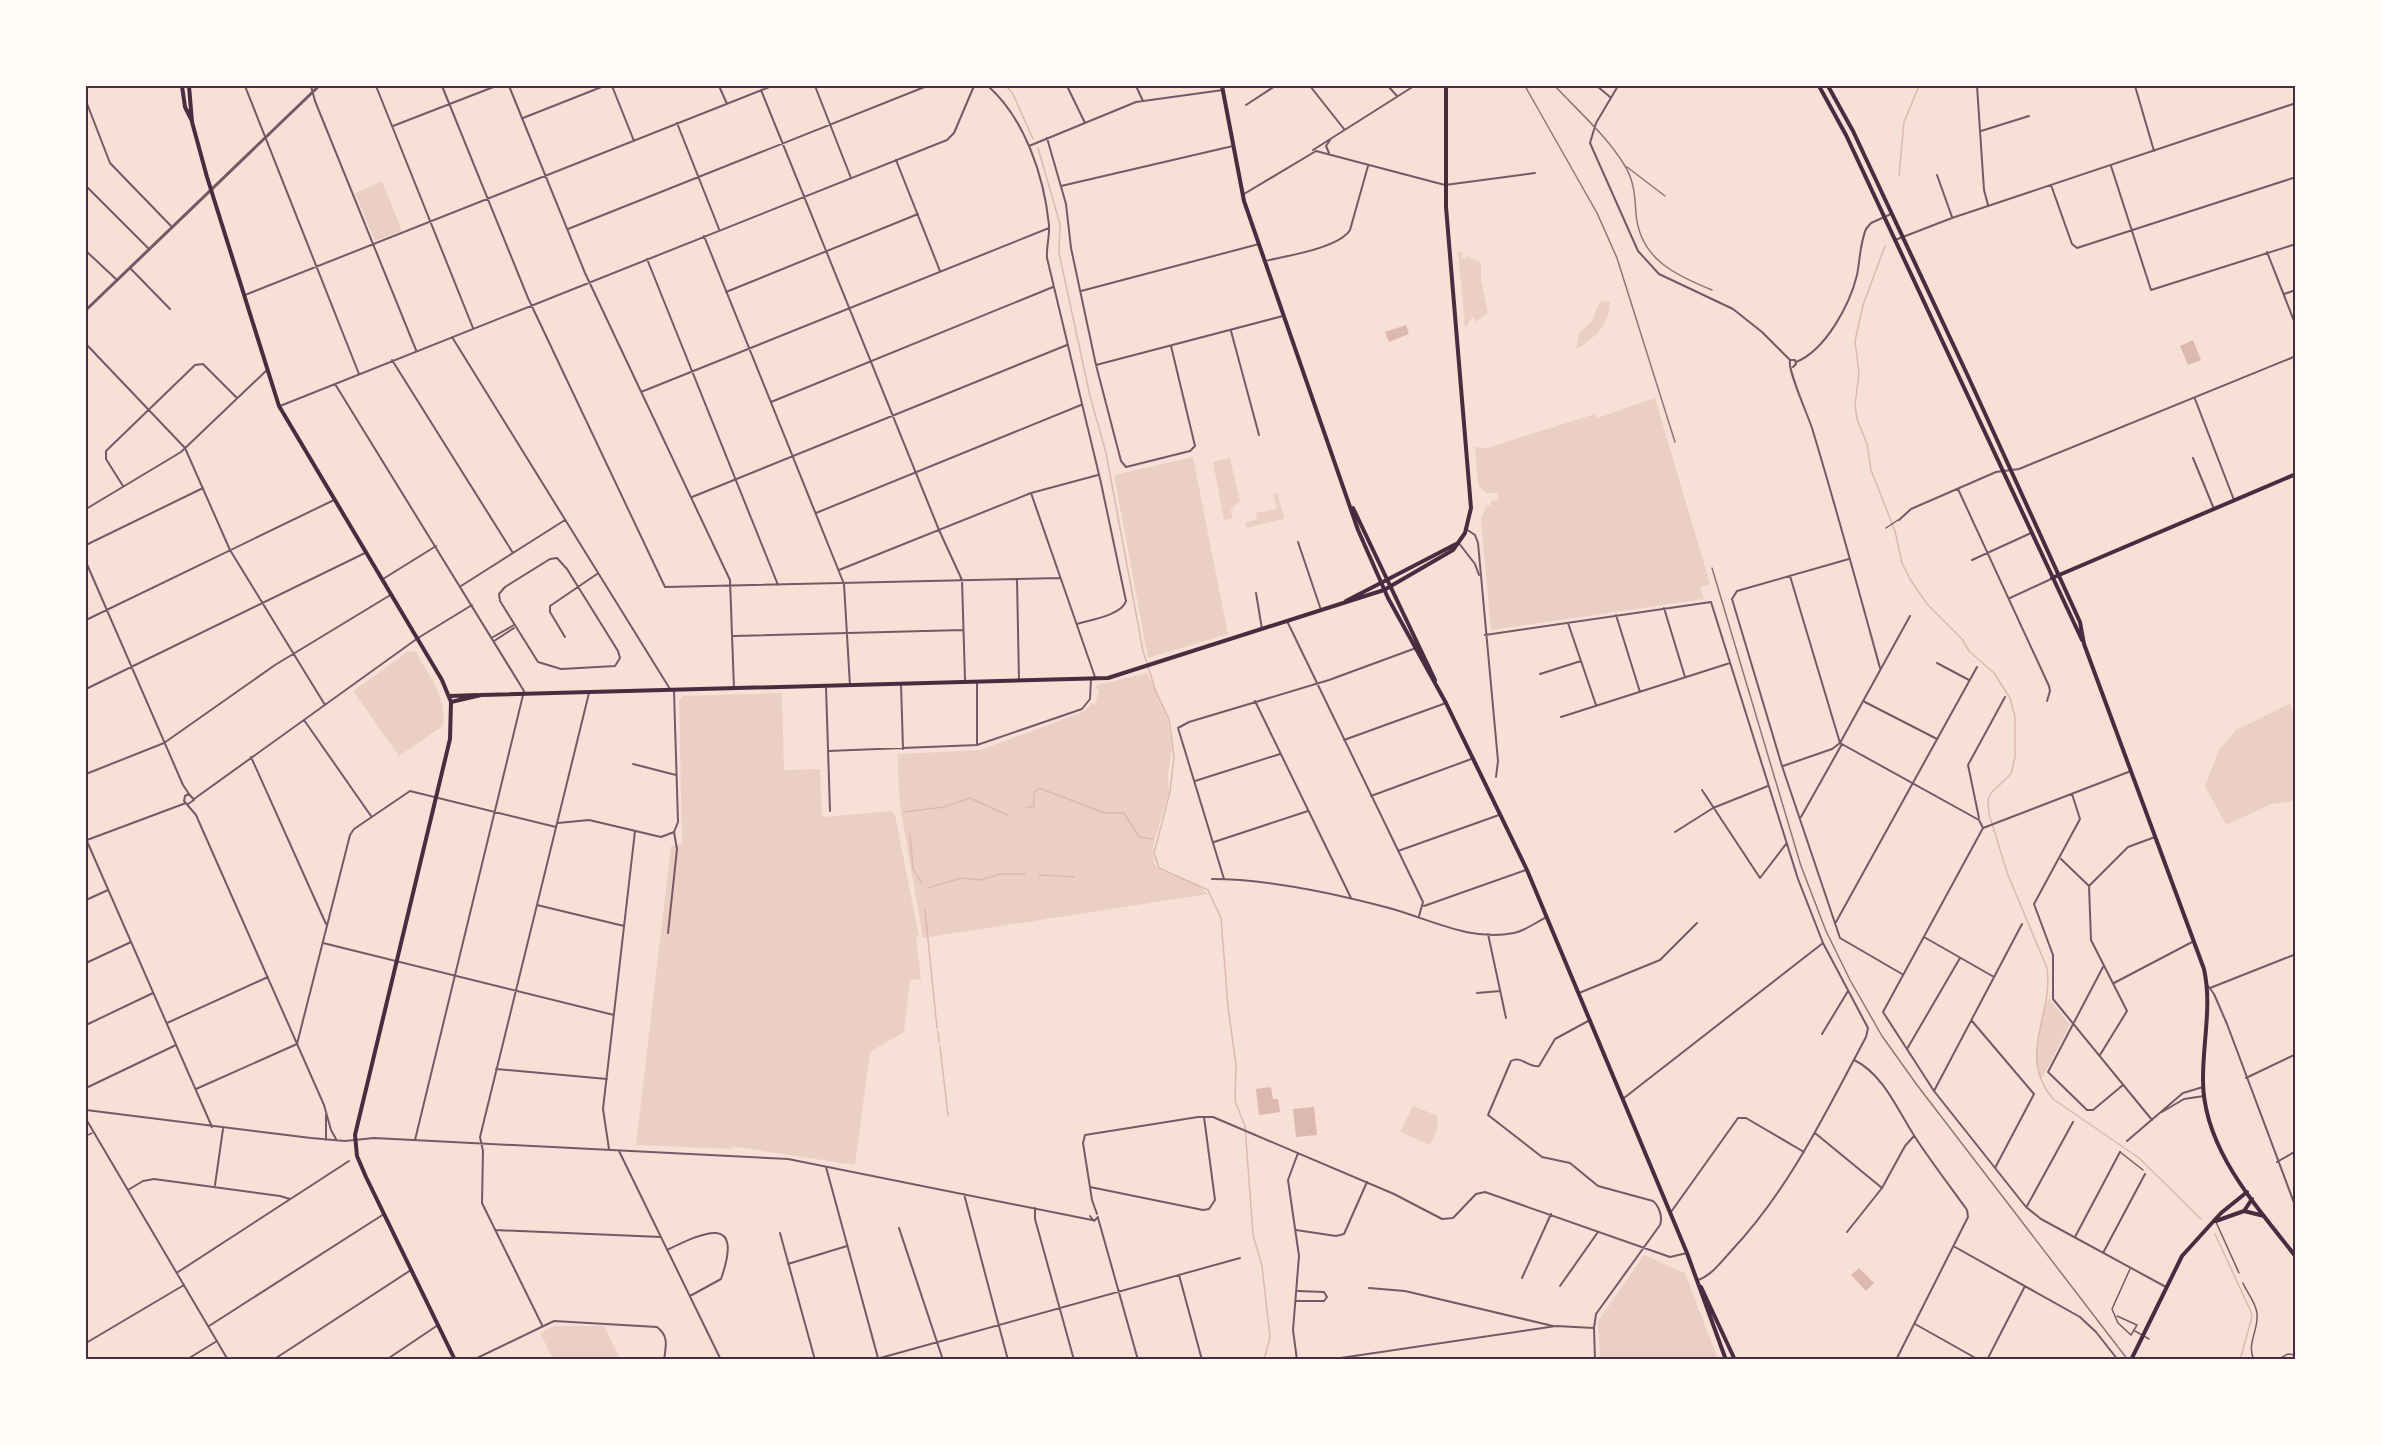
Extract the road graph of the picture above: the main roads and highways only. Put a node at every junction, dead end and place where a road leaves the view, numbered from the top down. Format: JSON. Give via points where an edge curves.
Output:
{"nodes":[{"id":1,"x":182,"y":86,"type":"edge"},
{"id":2,"x":189,"y":86,"type":"edge"},
{"id":3,"x":1446,"y":86,"type":"edge"},
{"id":4,"x":1819,"y":86,"type":"edge"},
{"id":5,"x":1828,"y":86,"type":"edge"},
{"id":6,"x":1223,"y":88,"type":"edge"},
{"id":7,"x":192,"y":122,"type":"junction"},
{"id":8,"x":2295,"y":474,"type":"edge"},
{"id":9,"x":1347,"y":494,"type":"junction"},
{"id":10,"x":1457,"y":543,"type":"junction"},
{"id":11,"x":2058,"y":575,"type":"junction"},
{"id":12,"x":2052,"y":578,"type":"junction"},
{"id":13,"x":1388,"y":580,"type":"junction"},
{"id":14,"x":1381,"y":584,"type":"junction"},
{"id":15,"x":1391,"y":587,"type":"junction"},
{"id":16,"x":1384,"y":590,"type":"junction"},
{"id":17,"x":1342,"y":603,"type":"junction"},
{"id":18,"x":2084,"y":644,"type":"junction"},
{"id":19,"x":1440,"y":692,"type":"junction"},
{"id":20,"x":480,"y":695,"type":"junction"},
{"id":21,"x":449,"y":696,"type":"junction"},
{"id":22,"x":451,"y":702,"type":"junction"},
{"id":23,"x":2247,"y":1192,"type":"junction"},
{"id":24,"x":2252,"y":1199,"type":"junction"},
{"id":25,"x":2244,"y":1211,"type":"junction"},
{"id":26,"x":2264,"y":1216,"type":"junction"},
{"id":27,"x":2216,"y":1221,"type":"junction"},
{"id":28,"x":2295,"y":1257,"type":"edge"},
{"id":29,"x":1698,"y":1282,"type":"junction"},
{"id":30,"x":455,"y":1359,"type":"edge"},
{"id":31,"x":1726,"y":1359,"type":"edge"},
{"id":32,"x":1735,"y":1359,"type":"edge"},
{"id":33,"x":2131,"y":1359,"type":"edge"}],
"edges":[{"from":1,"to":7,"type":"main road"},
{"from":2,"to":7,"type":"main road"},
{"from":3,"to":10,"type":"main road","via":[[1445,185],[1471,511]]},
{"from":4,"to":12,"type":"main road","via":[[1846,135]]},
{"from":5,"to":11,"type":"main road","via":[[1853,131]]},
{"from":6,"to":9,"type":"main road","via":[[1242,195]]},
{"from":7,"to":21,"type":"main road","via":[[279,406]]},
{"from":8,"to":11,"type":"main road"},
{"from":9,"to":13,"type":"main road"},
{"from":9,"to":14,"type":"main road"},
{"from":10,"to":13,"type":"main road"},
{"from":10,"to":15,"type":"main road","via":[[1445,556]]},
{"from":11,"to":12,"type":"main road"},
{"from":11,"to":18,"type":"main road","via":[[2080,622]]},
{"from":12,"to":18,"type":"main road"},
{"from":13,"to":14,"type":"main road"},
{"from":13,"to":15,"type":"main road"},
{"from":14,"to":16,"type":"main road"},
{"from":14,"to":17,"type":"main road"},
{"from":15,"to":16,"type":"main road"},
{"from":15,"to":19,"type":"main road"},
{"from":16,"to":17,"type":"main road"},
{"from":16,"to":19,"type":"main road"},
{"from":17,"to":20,"type":"main road","via":[[1142,668],[1093,679]]},
{"from":18,"to":23,"type":"main road","via":[[2209,987],[2204,1096],[2222,1154]]},
{"from":19,"to":29,"type":"main road","via":[[1527,870]]},
{"from":20,"to":21,"type":"main road"},
{"from":20,"to":22,"type":"main road"},
{"from":21,"to":22,"type":"main road"},
{"from":22,"to":30,"type":"main road","via":[[451,734],[355,1139],[360,1165]]},
{"from":23,"to":24,"type":"main road"},
{"from":23,"to":27,"type":"main road"},
{"from":24,"to":25,"type":"main road"},
{"from":24,"to":26,"type":"main road"},
{"from":25,"to":26,"type":"main road"},
{"from":25,"to":27,"type":"main road"},
{"from":26,"to":28,"type":"main road"},
{"from":27,"to":33,"type":"main road","via":[[2187,1249]]},
{"from":29,"to":31,"type":"main road"},
{"from":29,"to":32,"type":"main road"}]}
